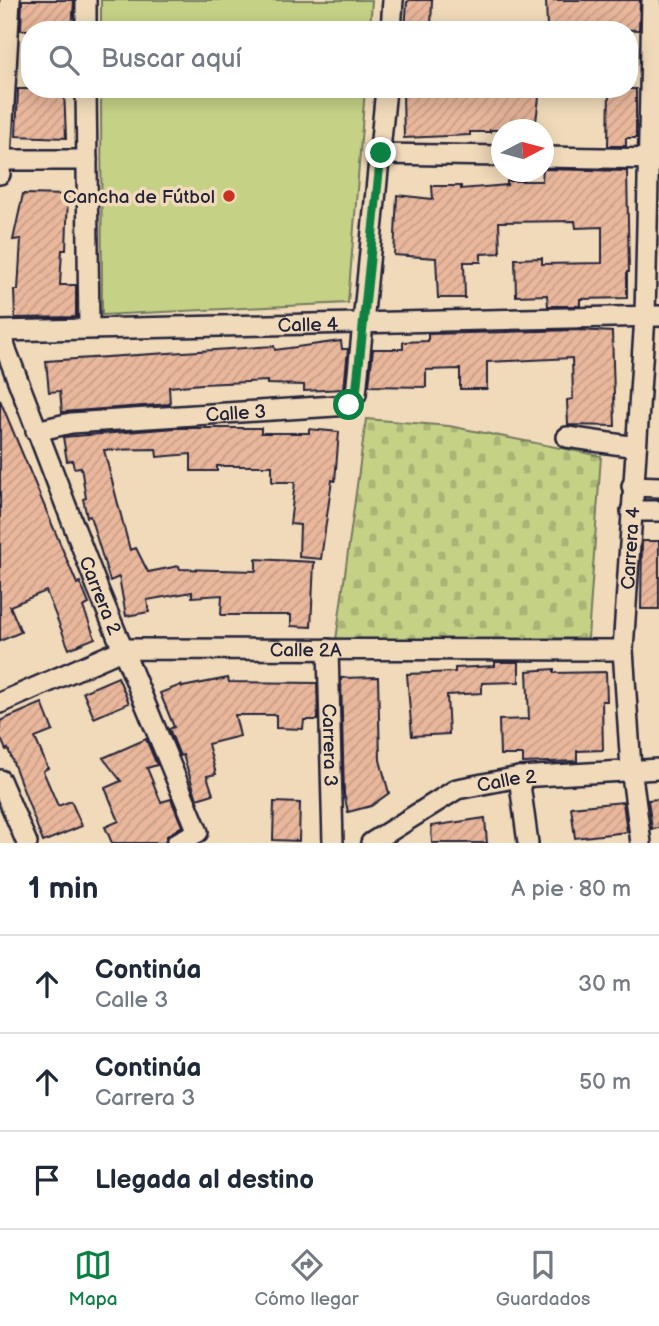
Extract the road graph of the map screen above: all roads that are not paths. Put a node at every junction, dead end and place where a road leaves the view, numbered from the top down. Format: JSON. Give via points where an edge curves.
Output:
{"nodes":[{"id":1,"x":10,"y":0,"type":"edge"},
{"id":2,"x":86,"y":0,"type":"edge"},
{"id":3,"x":393,"y":0,"type":"edge"},
{"id":4,"x":652,"y":0,"type":"edge"},
{"id":5,"x":86,"y":21,"type":"edge"},
{"id":6,"x":392,"y":21,"type":"edge"},
{"id":7,"x":86,"y":98,"type":"edge"},
{"id":8,"x":385,"y":98,"type":"edge"},
{"id":9,"x":381,"y":153,"type":"junction"},
{"id":10,"x":491,"y":156,"type":"edge"},
{"id":11,"x":554,"y":157,"type":"edge"},
{"id":12,"x":653,"y":159,"type":"edge"},
{"id":13,"x":1,"y":160,"type":"edge"},
{"id":14,"x":87,"y":160,"type":"junction"},
{"id":15,"x":0,"y":174,"type":"edge"},
{"id":16,"x":652,"y":316,"type":"edge"},
{"id":17,"x":364,"y":321,"type":"junction"},
{"id":18,"x":89,"y":328,"type":"junction"},
{"id":19,"x":0,"y":332,"type":"edge"},
{"id":20,"x":36,"y":431,"type":"junction"},
{"id":21,"x":567,"y":437,"type":"dead end"},
{"id":22,"x":636,"y":447,"type":"junction"},
{"id":23,"x":632,"y":486,"type":"junction"},
{"id":24,"x":659,"y":487,"type":"edge"},
{"id":25,"x":631,"y":511,"type":"junction"},
{"id":26,"x":659,"y":511,"type":"edge"},
{"id":27,"x":124,"y":649,"type":"junction"},
{"id":28,"x":328,"y":649,"type":"junction"},
{"id":29,"x":623,"y":650,"type":"junction"},
{"id":30,"x":0,"y":703,"type":"edge"},
{"id":31,"x":631,"y":768,"type":"junction"},
{"id":32,"x":659,"y":769,"type":"edge"},
{"id":33,"x":520,"y":777,"type":"junction"},
{"id":34,"x":0,"y":780,"type":"edge"},
{"id":35,"x":27,"y":843,"type":"edge"},
{"id":36,"x":177,"y":843,"type":"edge"},
{"id":37,"x":333,"y":843,"type":"edge"},
{"id":38,"x":371,"y":843,"type":"edge"},
{"id":39,"x":528,"y":843,"type":"edge"},
{"id":40,"x":642,"y":843,"type":"edge"}],
"edges":[{"from":1,"to":13,"type":"street"},
{"from":2,"to":5,"type":"street"},
{"from":3,"to":6,"type":"street"},
{"from":4,"to":12,"type":"street","name":"Carrera 4"},
{"from":7,"to":14,"type":"street"},
{"from":8,"to":9,"type":"street"},
{"from":9,"to":10,"type":"street"},
{"from":9,"to":17,"type":"street"},
{"from":11,"to":12,"type":"street"},
{"from":12,"to":16,"type":"street","name":"Carrera 4"},
{"from":13,"to":14,"type":"street"},
{"from":13,"to":15,"type":"street"},
{"from":14,"to":18,"type":"street"},
{"from":16,"to":17,"type":"street","name":"Calle 4"},
{"from":16,"to":22,"type":"street","name":"Carrera 4"},
{"from":17,"to":18,"type":"street","name":"Calle 4"},
{"from":17,"to":20,"type":"street","name":"Calle 3","via":[[356,394],[349,405],[71,423]]},
{"from":18,"to":19,"type":"street","name":"Calle 4"},
{"from":19,"to":20,"type":"street","name":"Carrera 2"},
{"from":20,"to":27,"type":"street","name":"Carrera 2"},
{"from":21,"to":22,"type":"street"},
{"from":22,"to":23,"type":"street","name":"Carrera 4"},
{"from":23,"to":24,"type":"street"},
{"from":23,"to":25,"type":"street","name":"Carrera 4"},
{"from":25,"to":26,"type":"street"},
{"from":25,"to":29,"type":"street","name":"Carrera 4"},
{"from":27,"to":28,"type":"street","name":"Calle 2A"},
{"from":27,"to":30,"type":"street","name":"Calle 2A"},
{"from":27,"to":36,"type":"street","name":"Carrera 2","via":[[198,832]]},
{"from":28,"to":29,"type":"street","name":"Calle 2A"},
{"from":28,"to":37,"type":"street","name":"Carrera 3"},
{"from":29,"to":31,"type":"street","name":"Carrera 4"},
{"from":31,"to":32,"type":"street","name":"Calle 2"},
{"from":31,"to":33,"type":"street","name":"Calle 2"},
{"from":31,"to":40,"type":"street","name":"Carrera 4"},
{"from":33,"to":38,"type":"street","name":"Calle 2","via":[[457,789]]},
{"from":33,"to":39,"type":"street"},
{"from":34,"to":35,"type":"street"}]}
